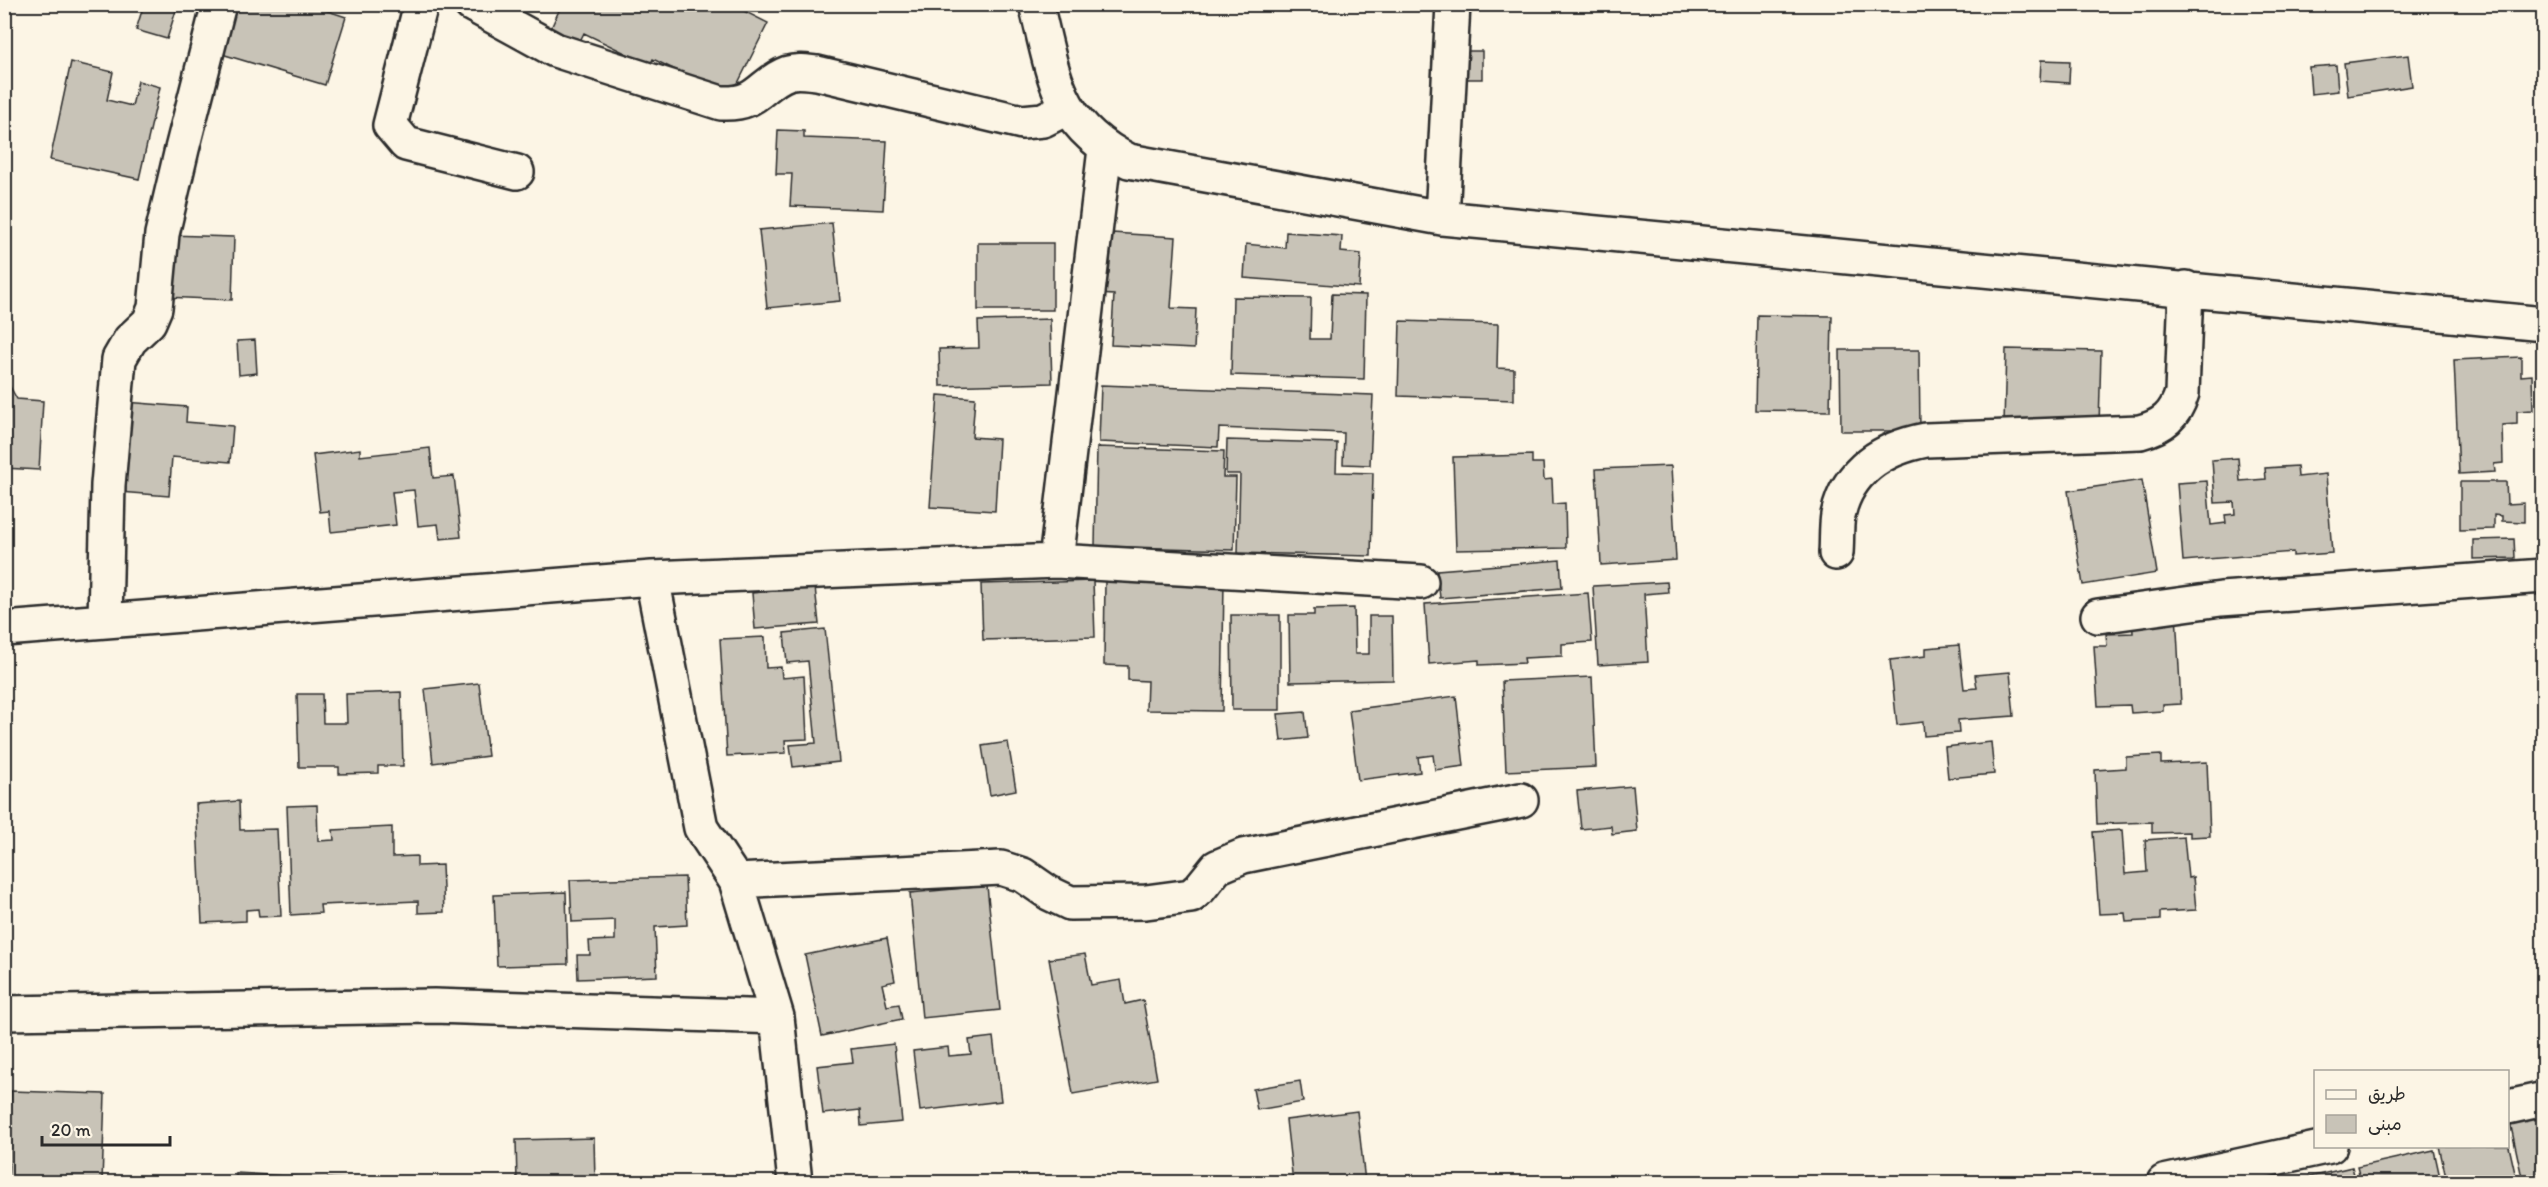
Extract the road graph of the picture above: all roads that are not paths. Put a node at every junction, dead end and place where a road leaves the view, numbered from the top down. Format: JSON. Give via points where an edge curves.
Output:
{"nodes":[{"id":1,"x":219,"y":4,"type":"edge"},
{"id":2,"x":421,"y":4,"type":"edge"},
{"id":3,"x":471,"y":4,"type":"edge"},
{"id":4,"x":1036,"y":4,"type":"edge"},
{"id":5,"x":1453,"y":4,"type":"edge"},
{"id":6,"x":1067,"y":108,"type":"junction"},
{"id":7,"x":1105,"y":149,"type":"junction"},
{"id":8,"x":517,"y":172,"type":"dead end"},
{"id":9,"x":1442,"y":218,"type":"junction"},
{"id":10,"x":2186,"y":288,"type":"junction"},
{"id":11,"x":2544,"y":324,"type":"edge"},
{"id":12,"x":1836,"y":552,"type":"dead end"},
{"id":13,"x":1056,"y":561,"type":"junction"},
{"id":14,"x":2544,"y":576,"type":"edge"},
{"id":15,"x":652,"y":578,"type":"junction"},
{"id":16,"x":1421,"y":582,"type":"dead end"},
{"id":17,"x":2098,"y":616,"type":"dead end"},
{"id":18,"x":105,"y":621,"type":"junction"},
{"id":19,"x":4,"y":629,"type":"edge"},
{"id":20,"x":1521,"y":800,"type":"dead end"},
{"id":21,"x":736,"y":880,"type":"junction"},
{"id":22,"x":4,"y":1013,"type":"edge"},
{"id":23,"x":777,"y":1017,"type":"junction"},
{"id":24,"x":2544,"y":1099,"type":"edge"},
{"id":25,"x":2509,"y":1107,"type":"edge"},
{"id":26,"x":2321,"y":1148,"type":"edge"},
{"id":27,"x":795,"y":1182,"type":"edge"},
{"id":28,"x":2164,"y":1182,"type":"edge"}],
"edges":[{"from":1,"to":18,"type":"street","via":[[162,234],[155,308],[149,322],[130,340],[119,359],[108,485]]},
{"from":2,"to":8,"type":"street","via":[[390,125],[406,144]]},
{"from":3,"to":6,"type":"street","via":[[555,50],[722,103],[738,104],[789,73],[803,72],[1022,122],[1043,120]]},
{"from":4,"to":6,"type":"street"},
{"from":5,"to":9,"type":"street"},
{"from":6,"to":7,"type":"street","via":[[1083,131]]},
{"from":7,"to":9,"type":"street","via":[[1154,166]]},
{"from":7,"to":13,"type":"street"},
{"from":9,"to":10,"type":"street"},
{"from":10,"to":11,"type":"street"},
{"from":10,"to":12,"type":"street","via":[[2182,393],[2178,408],[2168,420],[2140,432],[1901,444],[1872,461],[1846,492],[1838,515]]},
{"from":13,"to":15,"type":"street"},
{"from":13,"to":16,"type":"street"},
{"from":14,"to":17,"type":"street","via":[[2221,599]]},
{"from":15,"to":18,"type":"street"},
{"from":15,"to":21,"type":"street","via":[[701,828]]},
{"from":18,"to":19,"type":"street"},
{"from":20,"to":21,"type":"street","via":[[1243,856],[1217,867],[1191,896],[1146,902],[1071,903],[1023,875],[1001,868]]},
{"from":21,"to":23,"type":"street"},
{"from":22,"to":23,"type":"street","via":[[434,1006]]},
{"from":23,"to":27,"type":"street"},
{"from":24,"to":25,"type":"street"},
{"from":26,"to":28,"type":"street"}]}
